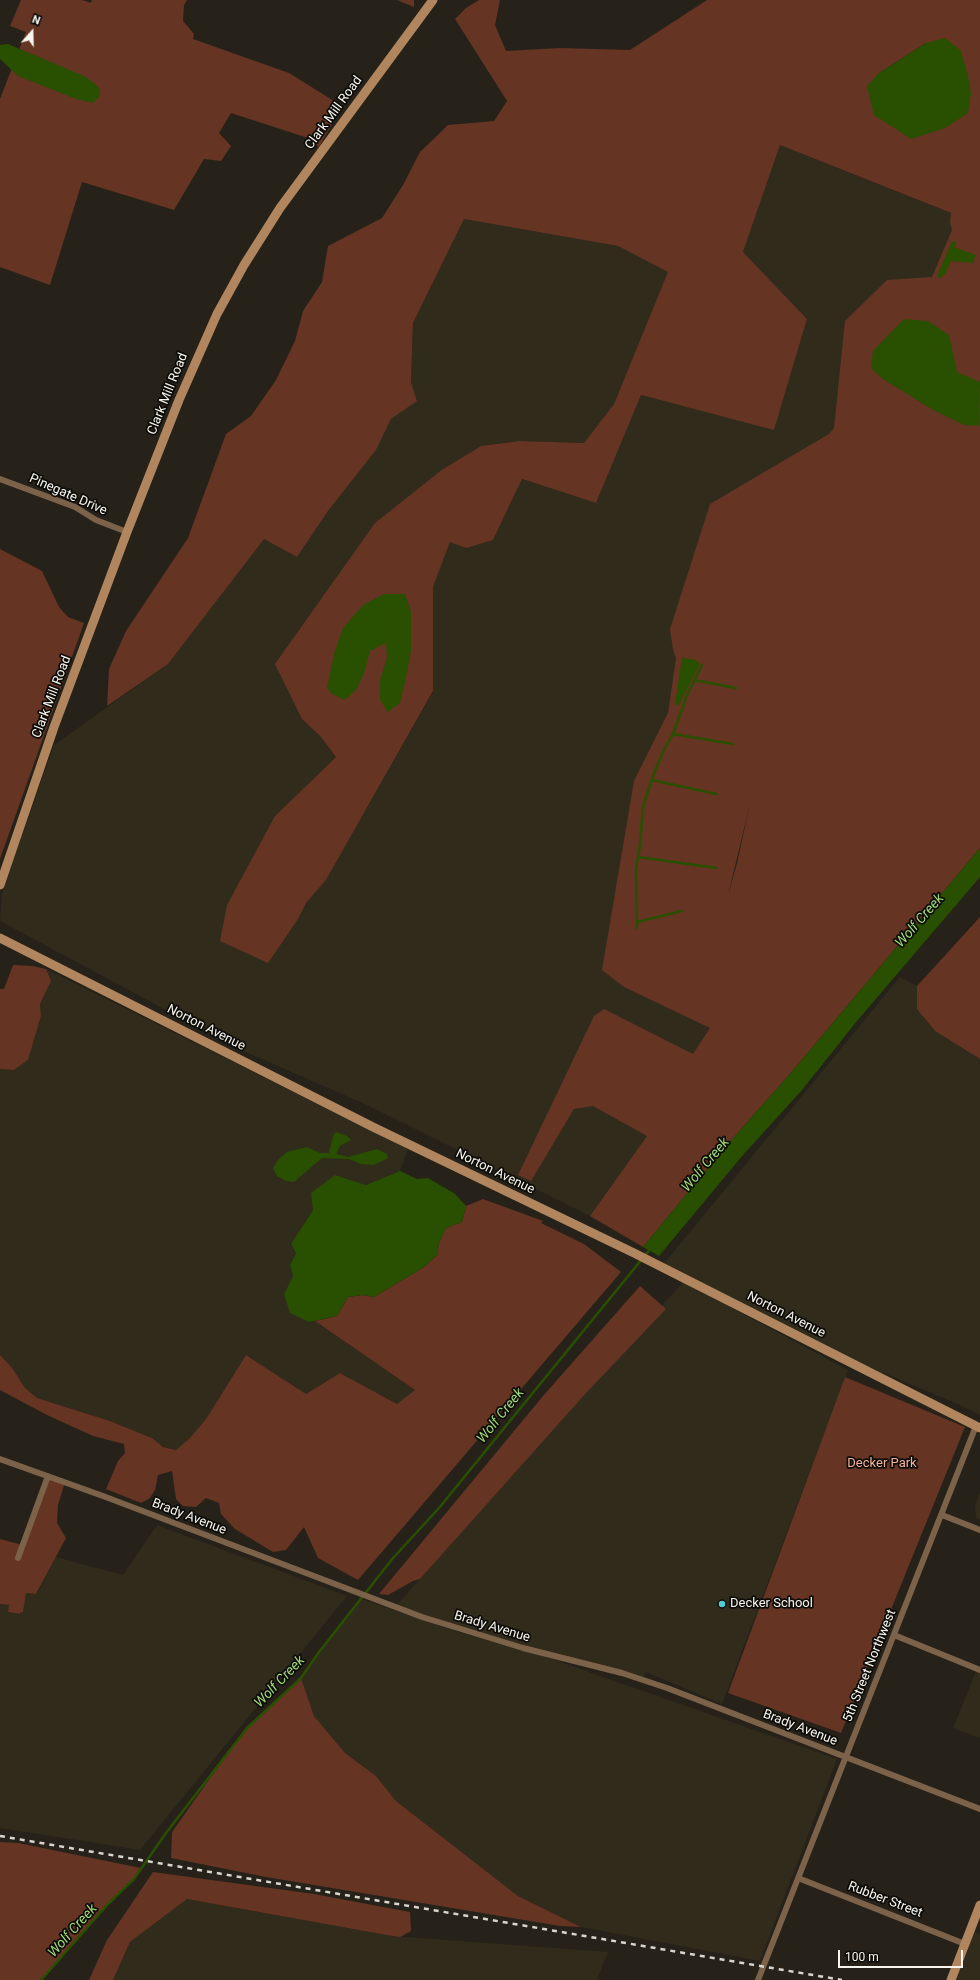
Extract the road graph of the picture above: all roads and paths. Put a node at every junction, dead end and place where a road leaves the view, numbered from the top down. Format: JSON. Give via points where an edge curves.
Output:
{"nodes":[{"id":1,"x":432,"y":0,"type":"edge"},
{"id":2,"x":0,"y":479,"type":"edge"},
{"id":3,"x":127,"y":532,"type":"junction"},
{"id":4,"x":0,"y":885,"type":"edge"},
{"id":5,"x":0,"y":938,"type":"edge"},
{"id":6,"x":978,"y":1427,"type":"edge"},
{"id":7,"x":0,"y":1459,"type":"edge"},
{"id":8,"x":48,"y":1476,"type":"junction"},
{"id":9,"x":942,"y":1515,"type":"junction"},
{"id":10,"x":980,"y":1530,"type":"edge"},
{"id":11,"x":18,"y":1558,"type":"dead end"},
{"id":12,"x":894,"y":1635,"type":"junction"},
{"id":13,"x":980,"y":1670,"type":"edge"},
{"id":14,"x":846,"y":1758,"type":"junction"},
{"id":15,"x":980,"y":1810,"type":"edge"},
{"id":16,"x":798,"y":1878,"type":"junction"},
{"id":17,"x":980,"y":1905,"type":"edge"},
{"id":18,"x":965,"y":1944,"type":"junction"},
{"id":19,"x":758,"y":1980,"type":"edge"},
{"id":20,"x":951,"y":1980,"type":"edge"}],
"edges":[{"from":1,"to":3,"type":"main road","name":"Clark Mill Road","via":[[280,208],[230,288],[194,365]]},
{"from":2,"to":3,"type":"street","name":"Pinegate Drive","via":[[74,507],[96,520]]},
{"from":3,"to":4,"type":"main road","name":"Clark Mill Road","via":[[54,727]]},
{"from":5,"to":6,"type":"main road","name":"Norton Avenue","via":[[373,1127],[657,1265]]},
{"from":6,"to":9,"type":"street","name":"5th Street Northwest"},
{"from":7,"to":8,"type":"street","name":"Brady Avenue"},
{"from":8,"to":11,"type":"street"},
{"from":8,"to":14,"type":"street","name":"Brady Avenue","via":[[383,1603],[477,1634],[667,1688]]},
{"from":9,"to":10,"type":"street"},
{"from":9,"to":12,"type":"street","name":"5th Street Northwest"},
{"from":12,"to":13,"type":"street"},
{"from":12,"to":14,"type":"street","name":"5th Street Northwest"},
{"from":14,"to":15,"type":"street","name":"Brady Avenue"},
{"from":14,"to":16,"type":"street","name":"5th Street Northwest"},
{"from":16,"to":18,"type":"street","name":"Rubber Street"},
{"from":16,"to":19,"type":"street","name":"5th Street Northwest"},
{"from":17,"to":18,"type":"main road"},
{"from":18,"to":20,"type":"main road"}]}
